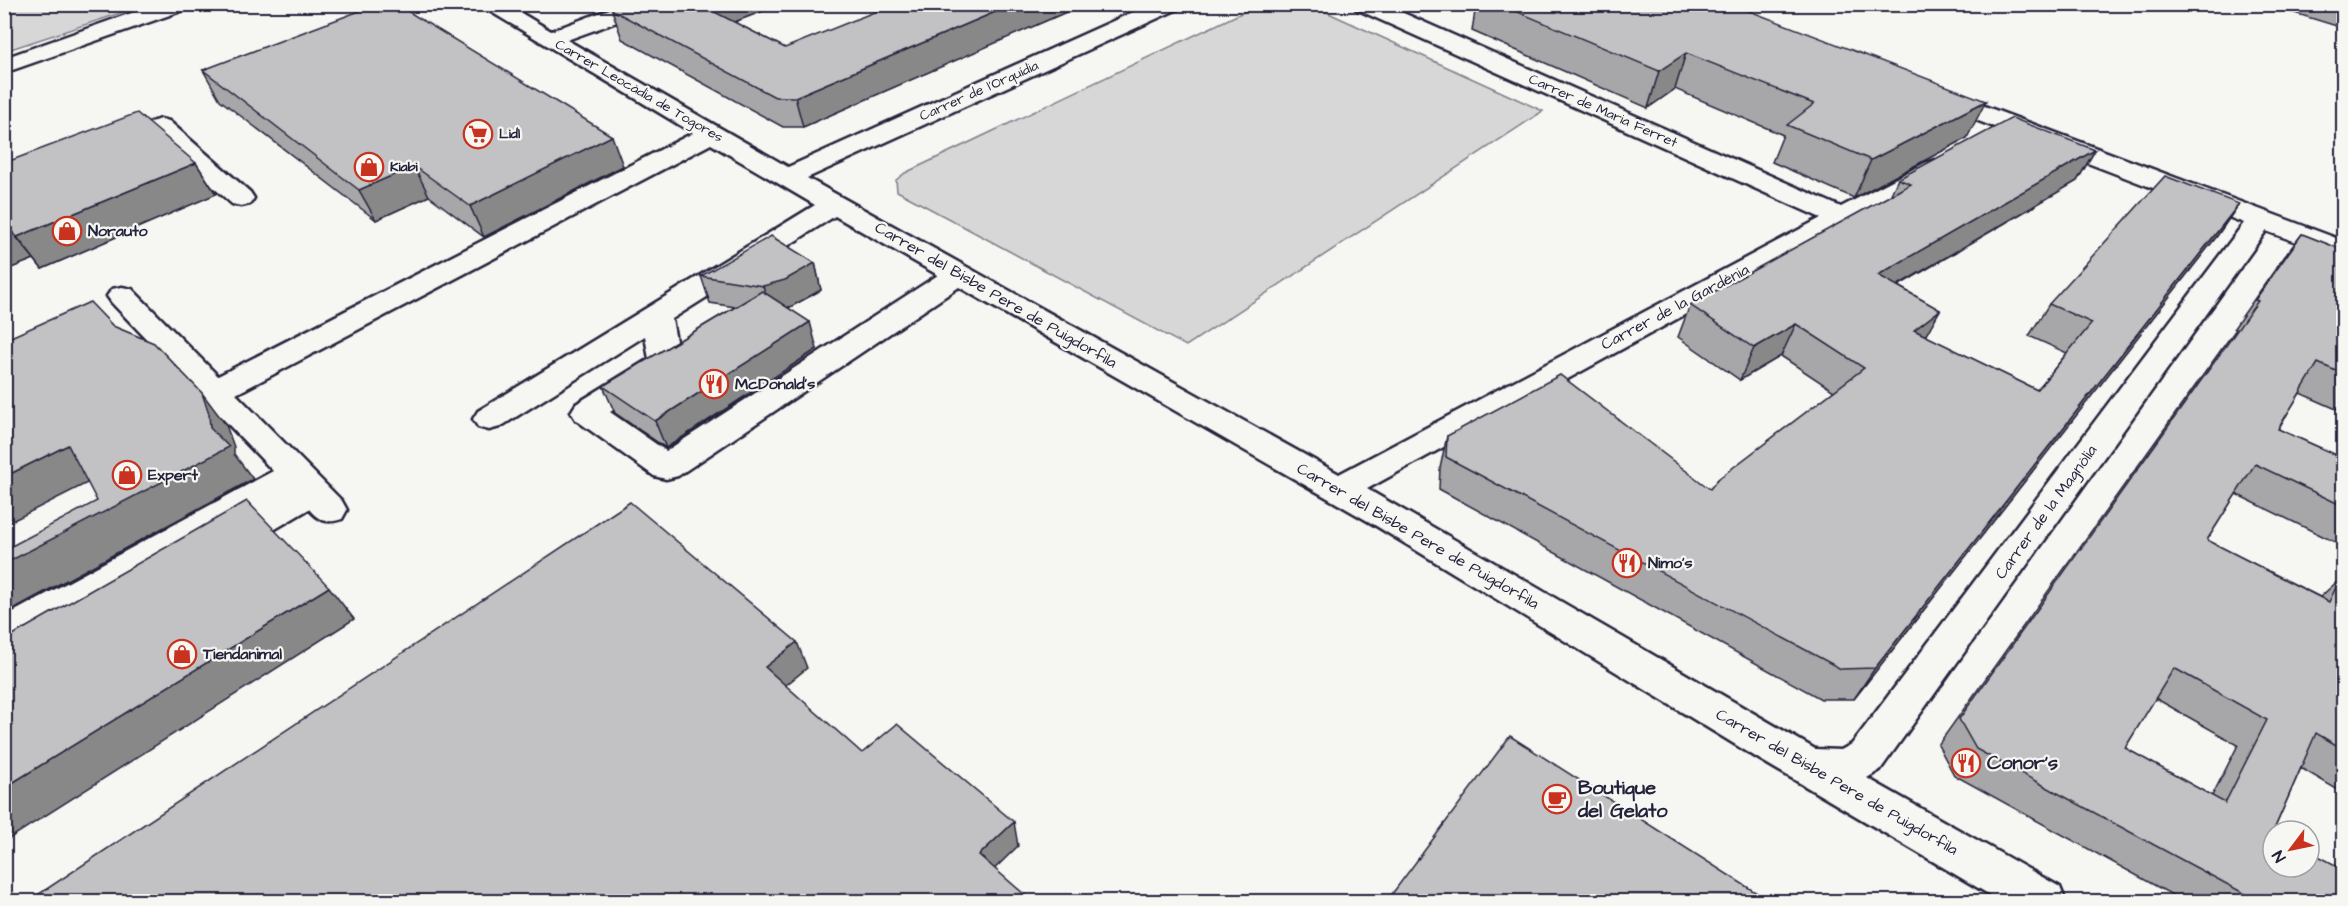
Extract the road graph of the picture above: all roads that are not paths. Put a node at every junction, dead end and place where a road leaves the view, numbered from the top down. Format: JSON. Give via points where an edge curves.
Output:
{"nodes":[{"id":1,"x":178,"y":4,"type":"edge"},
{"id":2,"x":489,"y":4,"type":"edge"},
{"id":3,"x":645,"y":4,"type":"edge"},
{"id":4,"x":1364,"y":4,"type":"edge"},
{"id":5,"x":1166,"y":5,"type":"edge"},
{"id":6,"x":550,"y":39,"type":"junction"},
{"id":7,"x":4,"y":66,"type":"edge"},
{"id":8,"x":1915,"y":88,"type":"edge"},
{"id":9,"x":2013,"y":126,"type":"junction"},
{"id":10,"x":711,"y":134,"type":"junction"},
{"id":11,"x":93,"y":151,"type":"edge"},
{"id":12,"x":788,"y":177,"type":"junction"},
{"id":13,"x":241,"y":198,"type":"dead end"},
{"id":14,"x":835,"y":204,"type":"junction"},
{"id":15,"x":1841,"y":217,"type":"junction"},
{"id":16,"x":2261,"y":219,"type":"junction"},
{"id":17,"x":2343,"y":251,"type":"edge"},
{"id":18,"x":958,"y":274,"type":"junction"},
{"id":19,"x":122,"y":296,"type":"dead end"},
{"id":20,"x":656,"y":315,"type":"junction"},
{"id":21,"x":215,"y":391,"type":"junction"},
{"id":22,"x":489,"y":419,"type":"dead end"},
{"id":23,"x":1339,"y":489,"type":"junction"},
{"id":24,"x":10,"y":650,"type":"edge"},
{"id":25,"x":1810,"y":767,"type":"junction"},
{"id":26,"x":2044,"y":902,"type":"edge"}],
"edges":[{"from":1,"to":7,"type":"street"},
{"from":2,"to":6,"type":"street","name":"Carrer Leocàdia de Togores"},
{"from":3,"to":6,"type":"street"},
{"from":4,"to":15,"type":"street","name":"Carrer de Maria Ferret"},
{"from":5,"to":12,"type":"street","name":"Carrer de l'Orquídia"},
{"from":6,"to":10,"type":"street","name":"Carrer Leocàdia de Togores"},
{"from":8,"to":9,"type":"street"},
{"from":9,"to":15,"type":"street","name":"Carrer de la Gardènia"},
{"from":9,"to":16,"type":"street"},
{"from":10,"to":12,"type":"street","name":"Carrer Leocàdia de Togores"},
{"from":10,"to":21,"type":"street"},
{"from":11,"to":13,"type":"street","via":[[160,126]]},
{"from":12,"to":14,"type":"street","name":"Carrer del Bisbe Pere de Puigdorfila"},
{"from":14,"to":18,"type":"street","name":"Carrer del Bisbe Pere de Puigdorfila"},
{"from":14,"to":20,"type":"street"},
{"from":15,"to":23,"type":"street","name":"Carrer de la Gardènia"},
{"from":16,"to":17,"type":"street"},
{"from":16,"to":25,"type":"street","name":"Carrer de la Magnòlia","via":[[1866,757],[1846,769]]},
{"from":18,"to":20,"type":"street","via":[[666,467],[587,412],[665,363]]},
{"from":18,"to":23,"type":"street","name":"Carrer del Bisbe Pere de Puigdorfila"},
{"from":19,"to":21,"type":"street"},
{"from":20,"to":22,"type":"street"},
{"from":21,"to":24,"type":"street","via":[[312,492]]},
{"from":23,"to":25,"type":"street","name":"Carrer del Bisbe Pere de Puigdorfila"},
{"from":25,"to":26,"type":"street","name":"Carrer del Bisbe Pere de Puigdorfila"}]}
